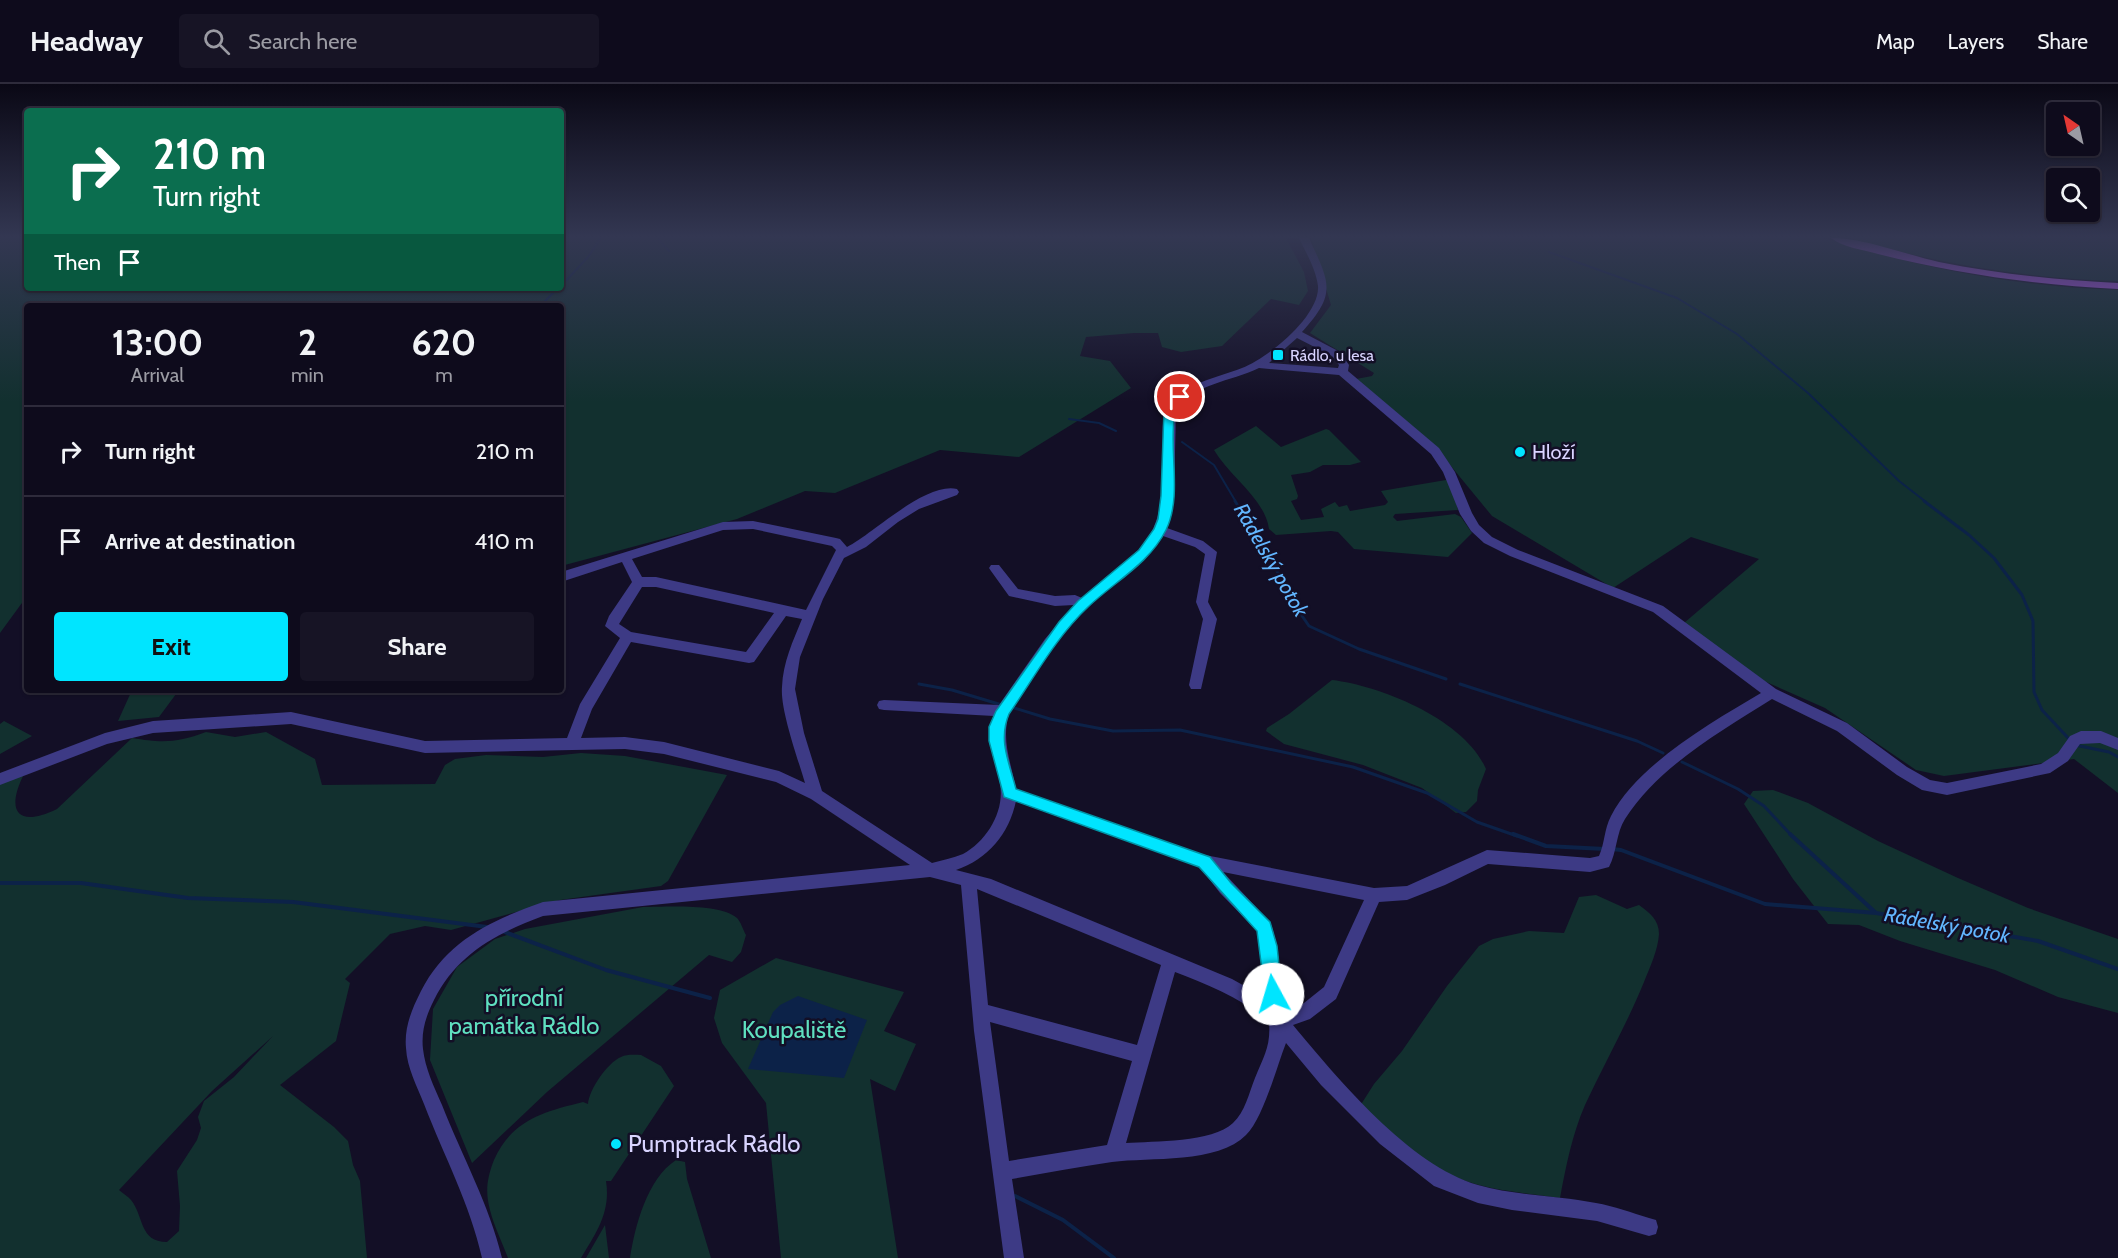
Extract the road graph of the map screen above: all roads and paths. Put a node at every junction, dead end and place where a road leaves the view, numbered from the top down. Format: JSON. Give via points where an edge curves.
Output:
{"nodes":[{"id":1,"x":1323,"y":293,"type":"edge"},
{"id":2,"x":1296,"y":333,"type":"junction"},
{"id":3,"x":1258,"y":365,"type":"junction"},
{"id":4,"x":1342,"y":372,"type":"junction"},
{"id":5,"x":953,"y":492,"type":"dead end"},
{"id":6,"x":1160,"y":530,"type":"junction"},
{"id":7,"x":840,"y":555,"type":"junction"},
{"id":8,"x":625,"y":557,"type":"junction"},
{"id":9,"x":994,"y":568,"type":"dead end"},
{"id":10,"x":564,"y":576,"type":"edge"},
{"id":11,"x":638,"y":582,"type":"junction"},
{"id":12,"x":1083,"y":604,"type":"junction"},
{"id":13,"x":784,"y":609,"type":"junction"},
{"id":14,"x":810,"y":616,"type":"junction"},
{"id":15,"x":628,"y":636,"type":"junction"},
{"id":16,"x":1196,"y":685,"type":"dead end"},
{"id":17,"x":1772,"y":693,"type":"junction"},
{"id":18,"x":884,"y":705,"type":"dead end"},
{"id":19,"x":1003,"y":711,"type":"junction"},
{"id":20,"x":572,"y":744,"type":"junction"},
{"id":21,"x":2118,"y":744,"type":"edge"},
{"id":22,"x":0,"y":778,"type":"edge"},
{"id":23,"x":1010,"y":793,"type":"junction"},
{"id":24,"x":816,"y":795,"type":"junction"},
{"id":25,"x":1204,"y":862,"type":"junction"},
{"id":26,"x":930,"y":870,"type":"junction"},
{"id":27,"x":968,"y":879,"type":"junction"},
{"id":28,"x":1374,"y":895,"type":"junction"},
{"id":29,"x":1170,"y":962,"type":"junction"},
{"id":30,"x":980,"y":1011,"type":"junction"},
{"id":31,"x":1276,"y":1017,"type":"junction"},
{"id":32,"x":1143,"y":1055,"type":"junction"},
{"id":33,"x":1114,"y":1153,"type":"junction"},
{"id":34,"x":1002,"y":1172,"type":"junction"},
{"id":35,"x":1649,"y":1227,"type":"dead end"},
{"id":36,"x":492,"y":1258,"type":"edge"},
{"id":37,"x":1014,"y":1258,"type":"edge"}],
"edges":[{"from":1,"to":2,"type":"street","via":[[1320,306]]},
{"from":2,"to":3,"type":"street"},
{"from":2,"to":4,"type":"street","via":[[1336,354],[1344,365]]},
{"from":3,"to":4,"type":"street"},
{"from":3,"to":6,"type":"street","via":[[1198,387],[1174,403],[1170,410],[1164,519]]},
{"from":4,"to":17,"type":"street","via":[[1435,451],[1475,528],[1488,540],[1658,609]]},
{"from":5,"to":7,"type":"street","via":[[893,519],[853,551]]},
{"from":6,"to":12,"type":"street","via":[[1144,553]]},
{"from":6,"to":16,"type":"street","via":[[1211,552],[1202,602],[1210,618]]},
{"from":7,"to":8,"type":"street","via":[[842,550],[836,542],[739,525],[723,526]]},
{"from":7,"to":14,"type":"street"},
{"from":8,"to":10,"type":"street"},
{"from":8,"to":11,"type":"street"},
{"from":9,"to":12,"type":"street","via":[[1014,592]]},
{"from":11,"to":13,"type":"street","via":[[657,582]]},
{"from":11,"to":15,"type":"street","via":[[612,626]]},
{"from":12,"to":19,"type":"street"},
{"from":13,"to":14,"type":"street"},
{"from":13,"to":15,"type":"street","via":[[749,658]]},
{"from":14,"to":24,"type":"street","via":[[793,657],[788,689]]},
{"from":15,"to":20,"type":"street","via":[[585,708]]},
{"from":17,"to":21,"type":"street","via":[[1842,727],[1902,771],[1938,789],[2044,770],[2081,737],[2101,736]]},
{"from":17,"to":28,"type":"street","via":[[1661,768],[1638,791],[1618,817],[1612,831],[1611,852],[1604,862],[1590,865],[1487,857],[1407,893]]},
{"from":18,"to":19,"type":"street"},
{"from":19,"to":23,"type":"street","via":[[996,727],[996,741]]},
{"from":20,"to":22,"type":"street","via":[[425,747],[291,718],[153,727],[105,739]]},
{"from":20,"to":24,"type":"street","via":[[626,743],[664,748],[779,777]]},
{"from":23,"to":25,"type":"street"},
{"from":23,"to":26,"type":"street","via":[[1009,807],[997,830],[975,855]]},
{"from":24,"to":26,"type":"street"},
{"from":25,"to":28,"type":"street"},
{"from":25,"to":31,"type":"street","via":[[1264,927]]},
{"from":26,"to":27,"type":"street"},
{"from":26,"to":36,"type":"street","via":[[543,909],[495,926],[460,950],[439,976],[422,1008],[414,1042],[418,1068],[481,1218]]},
{"from":27,"to":29,"type":"street"},
{"from":27,"to":30,"type":"street"},
{"from":28,"to":31,"type":"street","via":[[1330,993],[1304,1013]]},
{"from":29,"to":31,"type":"street","via":[[1260,1003]]},
{"from":29,"to":32,"type":"street"},
{"from":30,"to":32,"type":"street"},
{"from":30,"to":34,"type":"street"},
{"from":31,"to":33,"type":"street","via":[[1279,1039],[1240,1130],[1224,1140],[1197,1146]]},
{"from":31,"to":35,"type":"street","via":[[1327,1079],[1386,1138],[1440,1180],[1478,1194],[1597,1212]]},
{"from":32,"to":33,"type":"street"},
{"from":33,"to":34,"type":"street"},
{"from":34,"to":37,"type":"street"}]}
